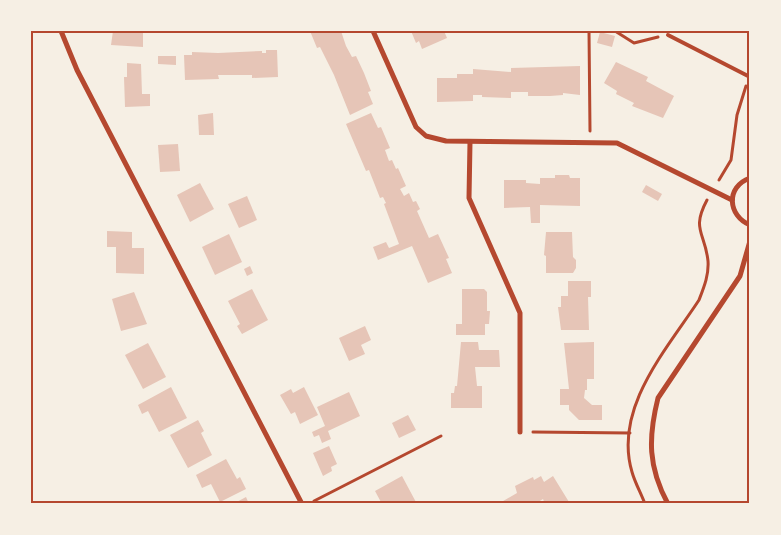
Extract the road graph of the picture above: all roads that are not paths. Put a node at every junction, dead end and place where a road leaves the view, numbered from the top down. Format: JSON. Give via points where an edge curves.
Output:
{"nodes":[{"id":1,"x":61,"y":31,"type":"edge"},
{"id":2,"x":373,"y":31,"type":"edge"},
{"id":3,"x":668,"y":35,"type":"road end"},
{"id":4,"x":750,"y":77,"type":"edge"},
{"id":5,"x":470,"y":142,"type":"junction"},
{"id":6,"x":750,"y":178,"type":"edge"},
{"id":7,"x":732,"y":200,"type":"junction"},
{"id":8,"x":749,"y":225,"type":"edge"},
{"id":9,"x":750,"y":230,"type":"edge"},
{"id":10,"x":750,"y":241,"type":"edge"},
{"id":11,"x":520,"y":432,"type":"road end"},
{"id":12,"x":302,"y":504,"type":"edge"},
{"id":13,"x":668,"y":504,"type":"edge"}],
"edges":[{"from":1,"to":12,"type":"street","via":[[77,70]]},
{"from":2,"to":5,"type":"street","via":[[416,128],[435,139]]},
{"from":3,"to":4,"type":"lane"},
{"from":5,"to":7,"type":"street","via":[[608,141],[628,147]]},
{"from":5,"to":11,"type":"street","via":[[469,198],[520,313]]},
{"from":6,"to":7,"type":"street","via":[[738,185]]},
{"from":7,"to":8,"type":"street","via":[[736,216]]},
{"from":8,"to":9,"type":"street"},
{"from":10,"to":13,"type":"street","via":[[740,276],[658,398],[653,420],[653,469]]}]}
